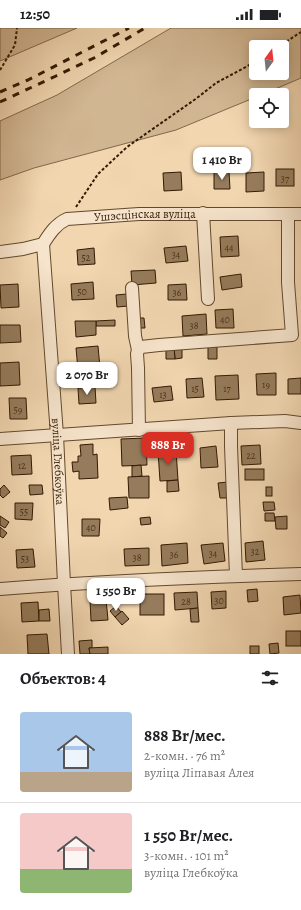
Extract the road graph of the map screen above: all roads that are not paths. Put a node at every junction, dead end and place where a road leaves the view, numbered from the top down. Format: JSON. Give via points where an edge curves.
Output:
{"nodes":[{"id":1,"x":203,"y":213,"type":"junction"},
{"id":2,"x":288,"y":214,"type":"junction"},
{"id":3,"x":301,"y":214,"type":"edge"},
{"id":4,"x":43,"y":244,"type":"junction"},
{"id":5,"x":0,"y":252,"type":"edge"},
{"id":6,"x":132,"y":288,"type":"dead end"},
{"id":7,"x":208,"y":299,"type":"dead end"},
{"id":8,"x":138,"y":350,"type":"junction"},
{"id":9,"x":231,"y":423,"type":"junction"},
{"id":10,"x":301,"y":423,"type":"edge"},
{"id":11,"x":139,"y":430,"type":"junction"},
{"id":12,"x":57,"y":435,"type":"junction"},
{"id":13,"x":0,"y":438,"type":"edge"},
{"id":14,"x":301,"y":574,"type":"edge"},
{"id":15,"x":236,"y":576,"type":"junction"},
{"id":16,"x":64,"y":584,"type":"junction"},
{"id":17,"x":0,"y":589,"type":"edge"},
{"id":18,"x":68,"y":654,"type":"edge"}],
"edges":[{"from":1,"to":2,"type":"street","name":"Ушэсцінская вуліца"},
{"from":1,"to":4,"type":"street","name":"Ушэсцінская вуліца","via":[[67,219],[54,228]]},
{"from":1,"to":7,"type":"street"},
{"from":2,"to":3,"type":"street","name":"Ушэсцінская вуліца"},
{"from":2,"to":8,"type":"street","via":[[288,282],[292,335],[159,345],[141,347]]},
{"from":4,"to":5,"type":"street"},
{"from":4,"to":12,"type":"street","name":"вуліца Глебкоўка"},
{"from":6,"to":8,"type":"street"},
{"from":8,"to":11,"type":"street"},
{"from":9,"to":10,"type":"street"},
{"from":9,"to":11,"type":"street"},
{"from":9,"to":15,"type":"street"},
{"from":11,"to":12,"type":"street"},
{"from":12,"to":13,"type":"street"},
{"from":12,"to":16,"type":"street","name":"вуліца Глебкоўка"},
{"from":14,"to":15,"type":"street"},
{"from":15,"to":16,"type":"street"},
{"from":16,"to":17,"type":"street"},
{"from":16,"to":18,"type":"street","name":"вуліца Глебкоўка"}]}
